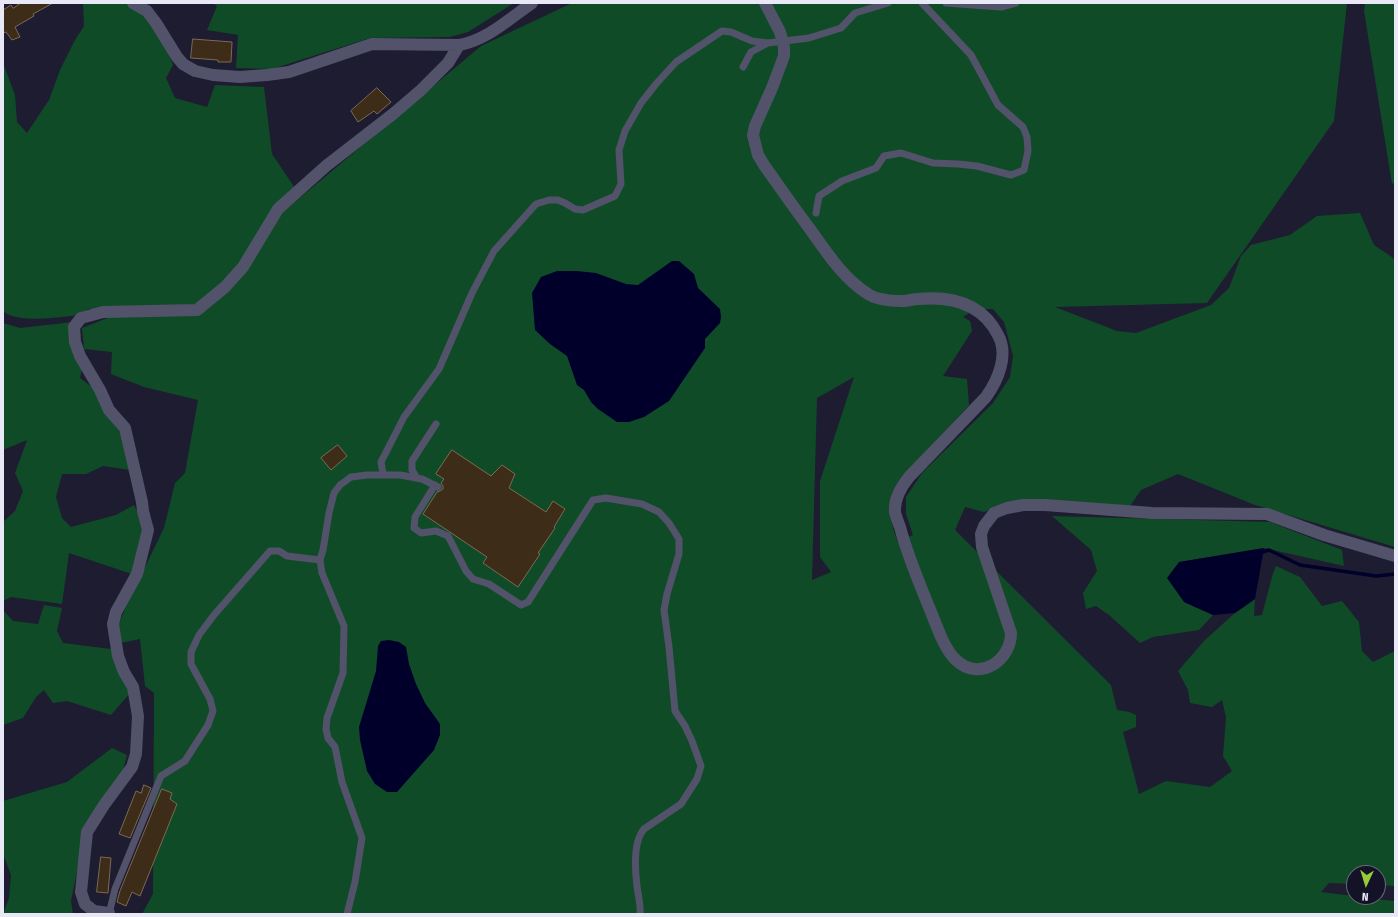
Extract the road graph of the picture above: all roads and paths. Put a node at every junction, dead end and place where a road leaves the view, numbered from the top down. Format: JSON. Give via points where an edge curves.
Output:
{"nodes":[{"id":1,"x":133,"y":3,"type":"edge"},
{"id":2,"x":532,"y":3,"type":"edge"},
{"id":3,"x":765,"y":3,"type":"edge"},
{"id":4,"x":888,"y":3,"type":"edge"},
{"id":5,"x":922,"y":3,"type":"edge"},
{"id":6,"x":946,"y":3,"type":"edge"},
{"id":7,"x":1016,"y":3,"type":"edge"},
{"id":8,"x":768,"y":43,"type":"junction"},
{"id":9,"x":459,"y":45,"type":"junction"},
{"id":10,"x":743,"y":67,"type":"dead end"},
{"id":11,"x":816,"y":212,"type":"dead end"},
{"id":12,"x":436,"y":424,"type":"dead end"},
{"id":13,"x":384,"y":474,"type":"junction"},
{"id":14,"x":417,"y":478,"type":"junction"},
{"id":15,"x":1395,"y":556,"type":"edge"},
{"id":16,"x":320,"y":560,"type":"junction"},
{"id":17,"x":109,"y":914,"type":"edge"},
{"id":18,"x":347,"y":914,"type":"edge"},
{"id":19,"x":640,"y":914,"type":"edge"}],
"edges":[{"from":1,"to":9,"type":"street","via":[[147,12],[156,23],[182,64],[195,71],[213,75],[240,77],[289,72],[372,44]]},
{"from":2,"to":9,"type":"street","via":[[478,40]]},
{"from":3,"to":15,"type":"street","via":[[780,32],[784,56],[753,135],[758,155],[764,165],[830,258],[855,285],[870,295],[888,301],[952,299],[965,303],[980,312],[1000,338],[1002,360],[995,385],[909,476],[896,499],[895,513],[904,545],[939,631],[956,660],[965,666],[986,669],[1003,658],[1011,642],[1011,633],[982,547],[981,534],[994,513],[1007,508],[1045,505],[1152,513],[1267,514],[1324,535]]},
{"from":4,"to":8,"type":"lane","via":[[854,13],[841,28],[809,38]]},
{"from":5,"to":11,"type":"lane","via":[[971,55],[998,104],[1023,127],[1027,136],[1028,151],[1024,170],[1011,175],[977,166],[933,163],[901,153],[884,156],[876,168],[842,181],[818,196]]},
{"from":6,"to":7,"type":"lane","via":[[1000,7]]},
{"from":8,"to":10,"type":"lane","via":[[751,52]]},
{"from":8,"to":13,"type":"lane","via":[[752,41],[722,31],[676,62],[641,103],[625,131],[619,150],[621,184],[615,196],[583,210],[575,209],[558,200],[536,204],[530,210],[494,251],[472,293],[439,368],[404,418],[382,462]]},
{"from":9,"to":17,"type":"street","via":[[448,63],[421,90],[326,166],[278,209],[243,267],[197,310],[103,312],[81,318],[74,327],[75,342],[80,356],[109,410],[125,428],[148,530],[137,574],[116,612],[113,624],[118,656],[133,687],[138,716],[136,754],[132,767],[87,832],[84,850],[81,892],[83,900],[94,911]]},
{"from":12,"to":14,"type":"lane","via":[[412,461],[412,470]]},
{"from":13,"to":14,"type":"lane"},
{"from":13,"to":16,"type":"lane","via":[[351,478],[340,485],[334,493]]},
{"from":14,"to":19,"type":"lane","via":[[436,486],[415,517],[414,528],[421,533],[436,531],[448,536],[466,571],[473,579],[489,584],[521,605],[528,602],[593,500],[606,498],[642,504],[659,512],[679,539],[679,554],[664,610],[675,710],[692,741],[701,766],[697,779],[681,804],[639,834],[636,861]]},
{"from":16,"to":17,"type":"lane","via":[[270,551],[199,635],[191,652],[191,664],[210,699],[213,711],[208,725],[186,761],[161,776],[115,889]]},
{"from":16,"to":18,"type":"lane","via":[[322,573],[344,626],[343,673],[327,718],[327,734],[335,748],[342,782],[362,838]]}]}
